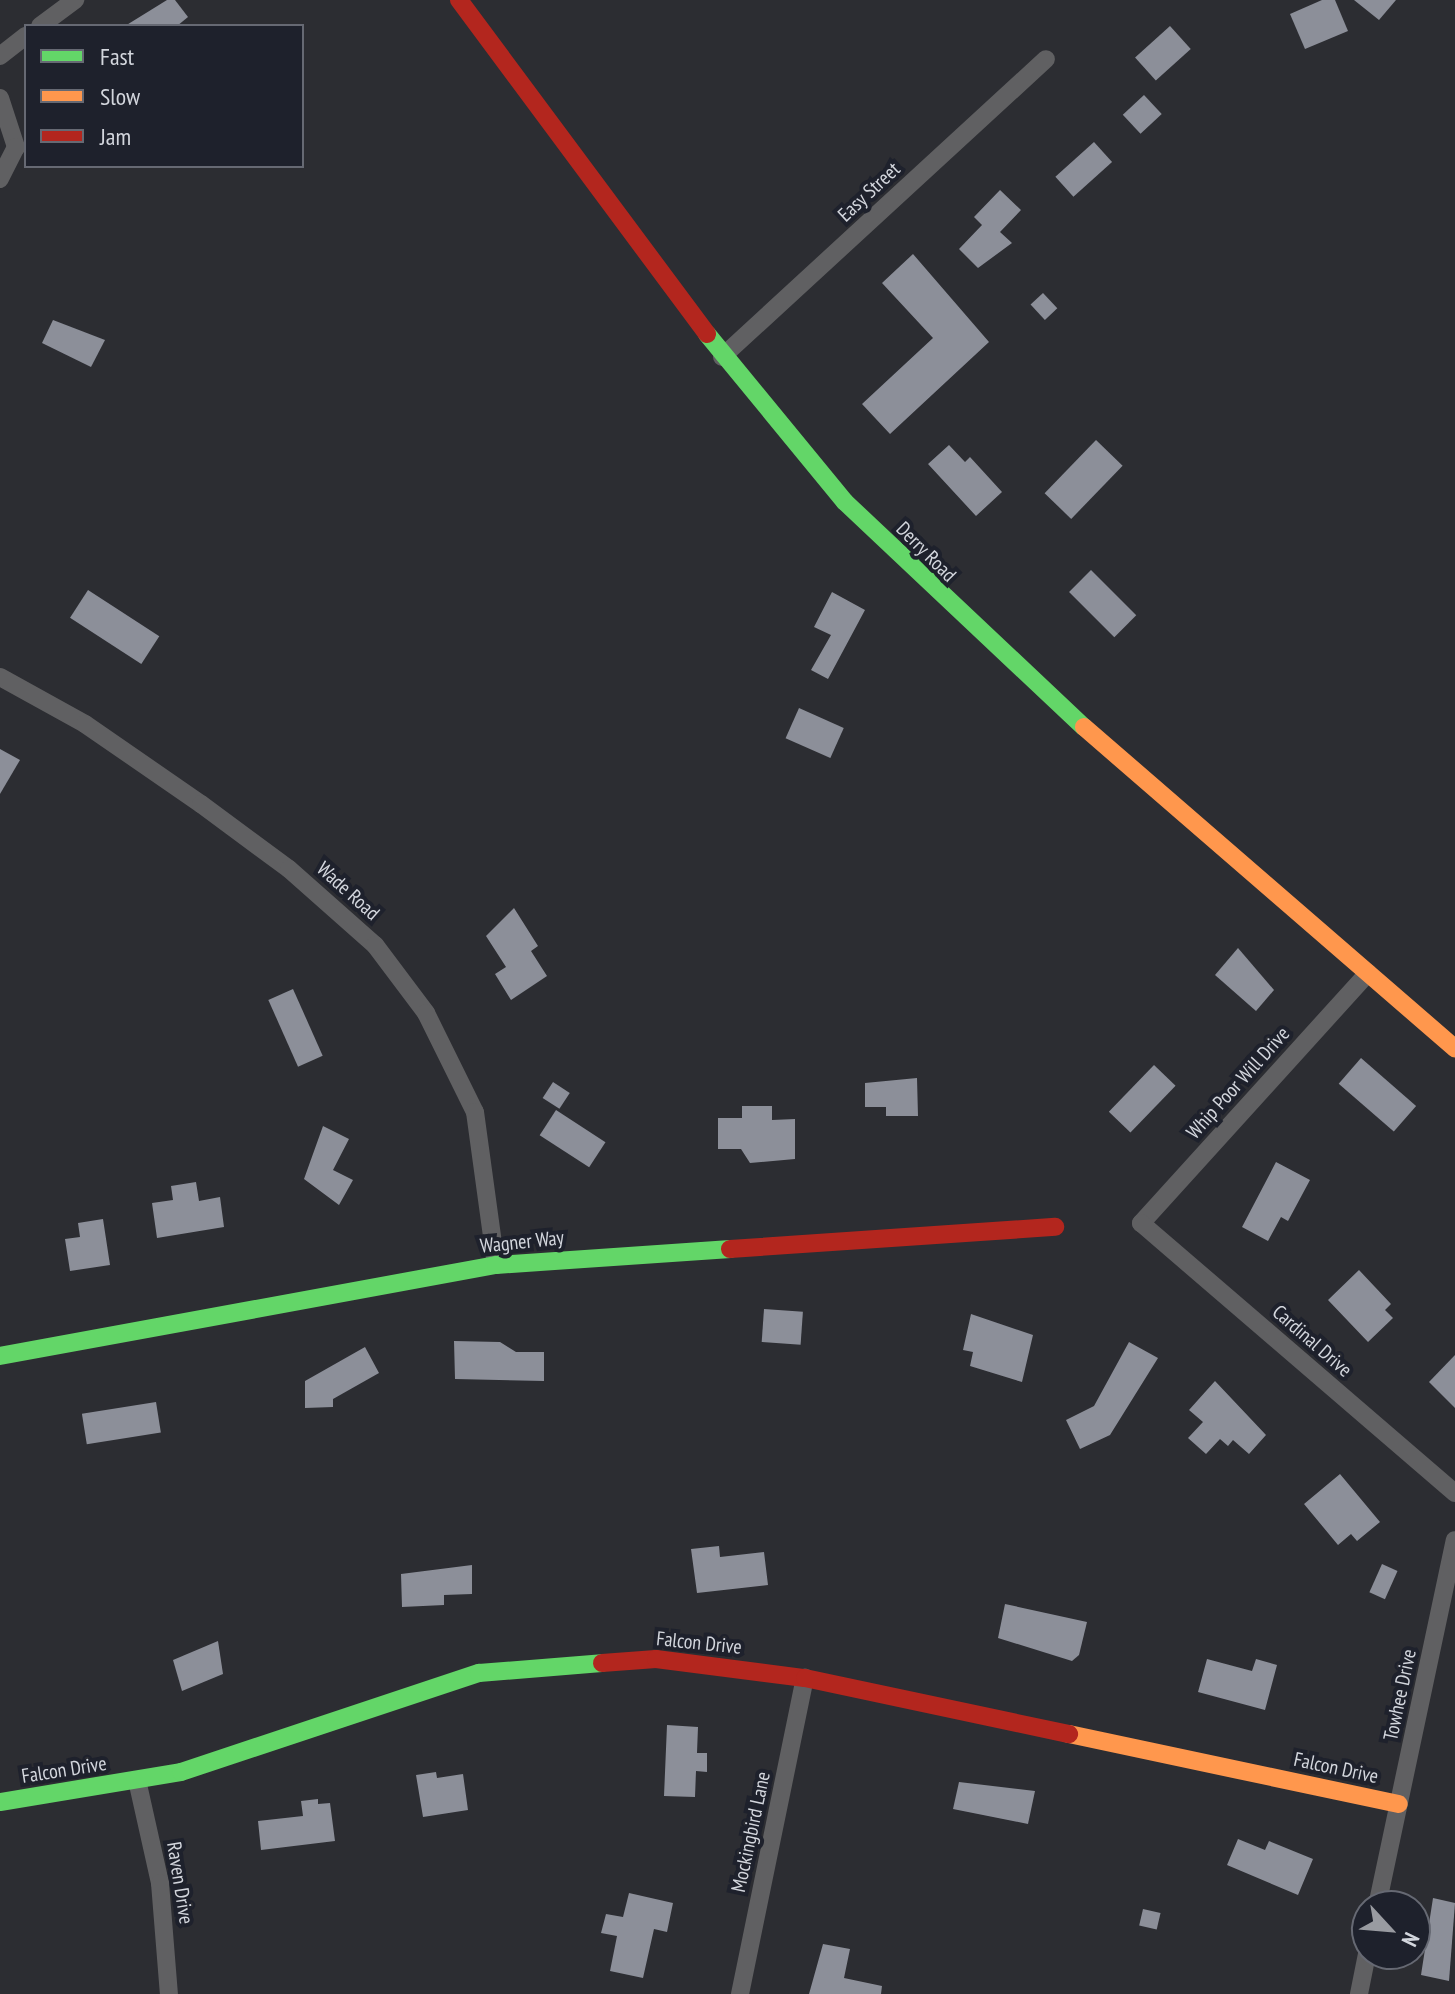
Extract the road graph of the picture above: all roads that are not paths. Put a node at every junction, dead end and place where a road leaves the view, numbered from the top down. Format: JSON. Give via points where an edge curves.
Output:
{"nodes":[{"id":1,"x":75,"y":0,"type":"edge"},
{"id":2,"x":459,"y":0,"type":"edge"},
{"id":3,"x":43,"y":24,"type":"edge"},
{"id":4,"x":24,"y":38,"type":"edge"},
{"id":5,"x":0,"y":56,"type":"edge"},
{"id":6,"x":1046,"y":59,"type":"dead end"},
{"id":7,"x":0,"y":98,"type":"edge"},
{"id":8,"x":0,"y":179,"type":"edge"},
{"id":9,"x":722,"y":357,"type":"junction"},
{"id":10,"x":0,"y":677,"type":"edge"},
{"id":11,"x":1368,"y":973,"type":"junction"},
{"id":12,"x":1455,"y":1048,"type":"edge"},
{"id":13,"x":1141,"y":1223,"type":"joint"},
{"id":14,"x":1055,"y":1227,"type":"dead end"},
{"id":15,"x":496,"y":1265,"type":"junction"},
{"id":16,"x":0,"y":1356,"type":"edge"},
{"id":17,"x":1455,"y":1493,"type":"edge"},
{"id":18,"x":1455,"y":1540,"type":"edge"},
{"id":19,"x":805,"y":1678,"type":"junction"},
{"id":20,"x":137,"y":1780,"type":"junction"},
{"id":21,"x":0,"y":1802,"type":"edge"},
{"id":22,"x":1399,"y":1804,"type":"junction"},
{"id":23,"x":1380,"y":1890,"type":"edge"},
{"id":24,"x":1364,"y":1970,"type":"edge"},
{"id":25,"x":169,"y":1994,"type":"edge"},
{"id":26,"x":740,"y":1994,"type":"edge"},
{"id":27,"x":1359,"y":1994,"type":"edge"}],
"edges":[{"from":1,"to":3,"type":"street"},
{"from":2,"to":9,"type":"street","name":"Derry Road"},
{"from":4,"to":5,"type":"street"},
{"from":6,"to":9,"type":"street","name":"Easy Street"},
{"from":7,"to":8,"type":"street","via":[[16,147]]},
{"from":9,"to":11,"type":"street","name":"Derry Road","via":[[791,443],[935,594]]},
{"from":10,"to":15,"type":"street","name":"Wade Road","via":[[85,724],[201,804],[289,869],[375,945],[426,1013],[475,1112]]},
{"from":11,"to":12,"type":"street","name":"Derry Road"},
{"from":11,"to":13,"type":"street","name":"Whip Poor Will Drive"},
{"from":13,"to":17,"type":"street","name":"Cardinal Drive"},
{"from":14,"to":15,"type":"street","name":"Wagner Way"},
{"from":15,"to":16,"type":"street","name":"Wagner Way"},
{"from":18,"to":22,"type":"street","name":"Towhee Drive"},
{"from":19,"to":20,"type":"street","name":"Falcon Drive","via":[[656,1659],[492,1671],[428,1685],[207,1764]]},
{"from":19,"to":22,"type":"street","name":"Falcon Drive"},
{"from":19,"to":26,"type":"street","name":"Mockingbird Lane"},
{"from":20,"to":21,"type":"street","name":"Falcon Drive"},
{"from":20,"to":25,"type":"street","name":"Raven Drive","via":[[160,1883]]},
{"from":22,"to":23,"type":"street","name":"Towhee Drive"},
{"from":24,"to":27,"type":"street"}]}
